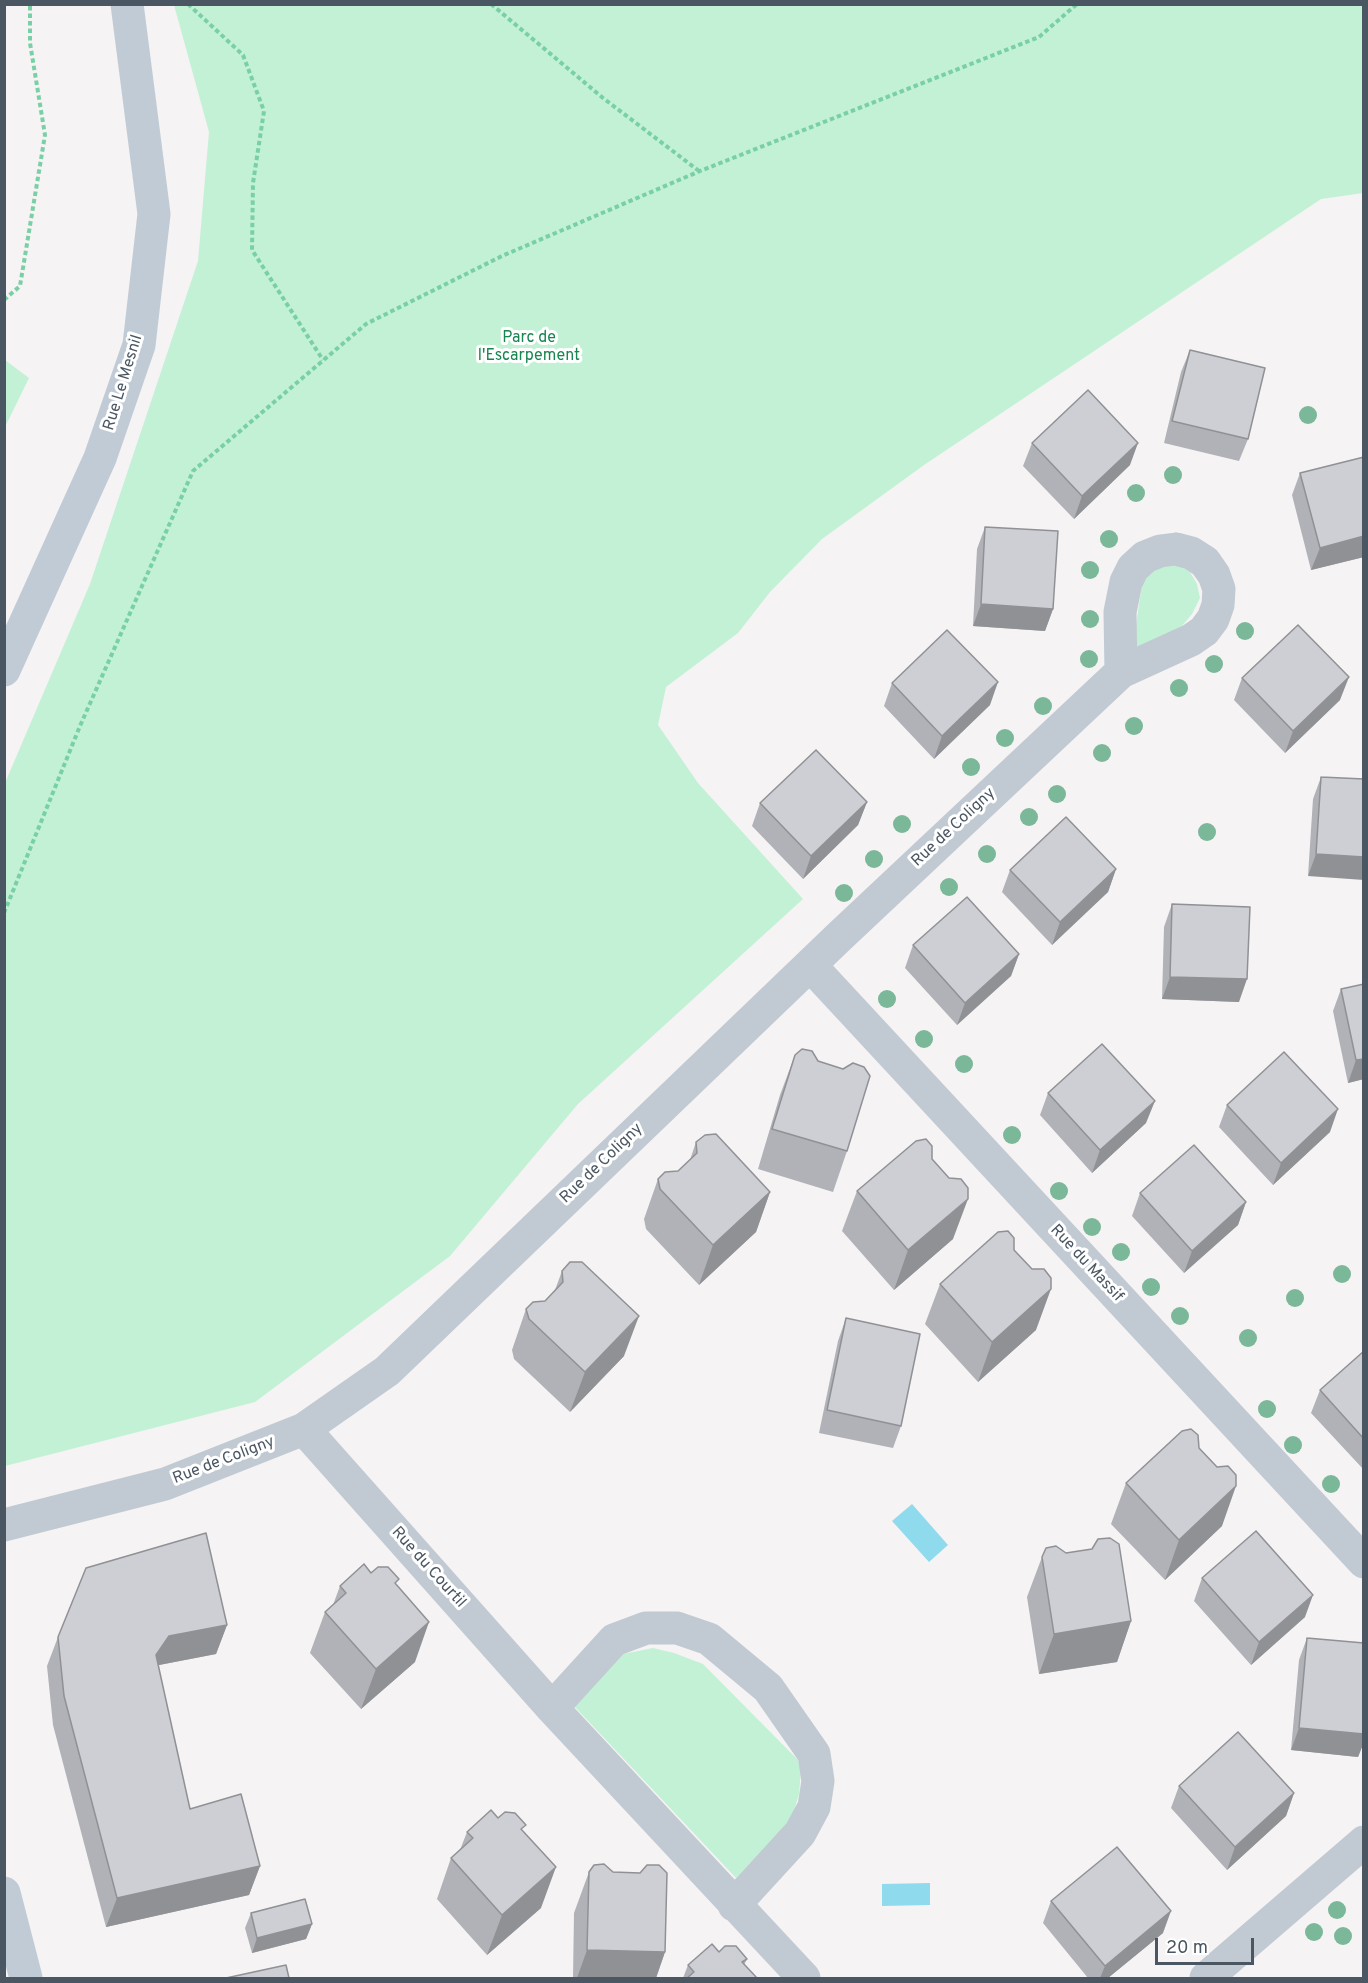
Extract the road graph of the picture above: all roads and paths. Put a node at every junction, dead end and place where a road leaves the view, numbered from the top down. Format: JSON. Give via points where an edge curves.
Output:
{"nodes":[{"id":1,"x":30,"y":4,"type":"edge"},
{"id":2,"x":127,"y":4,"type":"edge"},
{"id":3,"x":189,"y":4,"type":"edge"},
{"id":4,"x":491,"y":4,"type":"edge"},
{"id":5,"x":1077,"y":4,"type":"edge"},
{"id":6,"x":700,"y":171,"type":"junction"},
{"id":7,"x":4,"y":300,"type":"edge"},
{"id":8,"x":323,"y":360,"type":"junction"},
{"id":9,"x":4,"y":670,"type":"edge"},
{"id":10,"x":1121,"y":672,"type":"dead end"},
{"id":11,"x":4,"y":914,"type":"edge"},
{"id":12,"x":810,"y":965,"type":"junction"},
{"id":13,"x":304,"y":1429,"type":"junction"},
{"id":14,"x":4,"y":1525,"type":"edge"},
{"id":15,"x":1364,"y":1562,"type":"edge"},
{"id":16,"x":552,"y":1707,"type":"junction"},
{"id":17,"x":1364,"y":1842,"type":"edge"},
{"id":18,"x":4,"y":1893,"type":"edge"},
{"id":19,"x":735,"y":1905,"type":"junction"},
{"id":20,"x":26,"y":1978,"type":"edge"},
{"id":21,"x":804,"y":1978,"type":"edge"},
{"id":22,"x":1206,"y":1978,"type":"edge"}],
"edges":[{"from":1,"to":7,"type":"path","via":[[30,42],[45,135],[20,286]]},
{"from":2,"to":9,"type":"street","name":"Rue Le Mesnil","via":[[154,214],[139,345],[100,458]]},
{"from":3,"to":8,"type":"path","via":[[243,55],[264,111],[253,183],[252,250]]},
{"from":4,"to":6,"type":"path","via":[[603,98]]},
{"from":5,"to":6,"type":"path","via":[[1039,37]]},
{"from":6,"to":8,"type":"path","via":[[502,256],[366,324]]},
{"from":8,"to":11,"type":"path","via":[[193,471],[80,726]]},
{"from":10,"to":12,"type":"street","name":"Rue de Coligny"},
{"from":12,"to":13,"type":"street","name":"Rue de Coligny","via":[[387,1371]]},
{"from":12,"to":15,"type":"street","name":"Rue du Massif"},
{"from":13,"to":14,"type":"street","name":"Rue de Coligny","via":[[165,1484]]},
{"from":13,"to":16,"type":"street","name":"Rue du Courtil"},
{"from":16,"to":19,"type":"street","name":"Rue du Courtil"},
{"from":16,"to":19,"type":"street","via":[[614,1640],[646,1628],[677,1628],[709,1639],[768,1688],[814,1754],[818,1781],[814,1808],[800,1833]]},
{"from":17,"to":22,"type":"street"},
{"from":18,"to":20,"type":"street"},
{"from":19,"to":21,"type":"street","name":"Rue du Courtil"}]}
